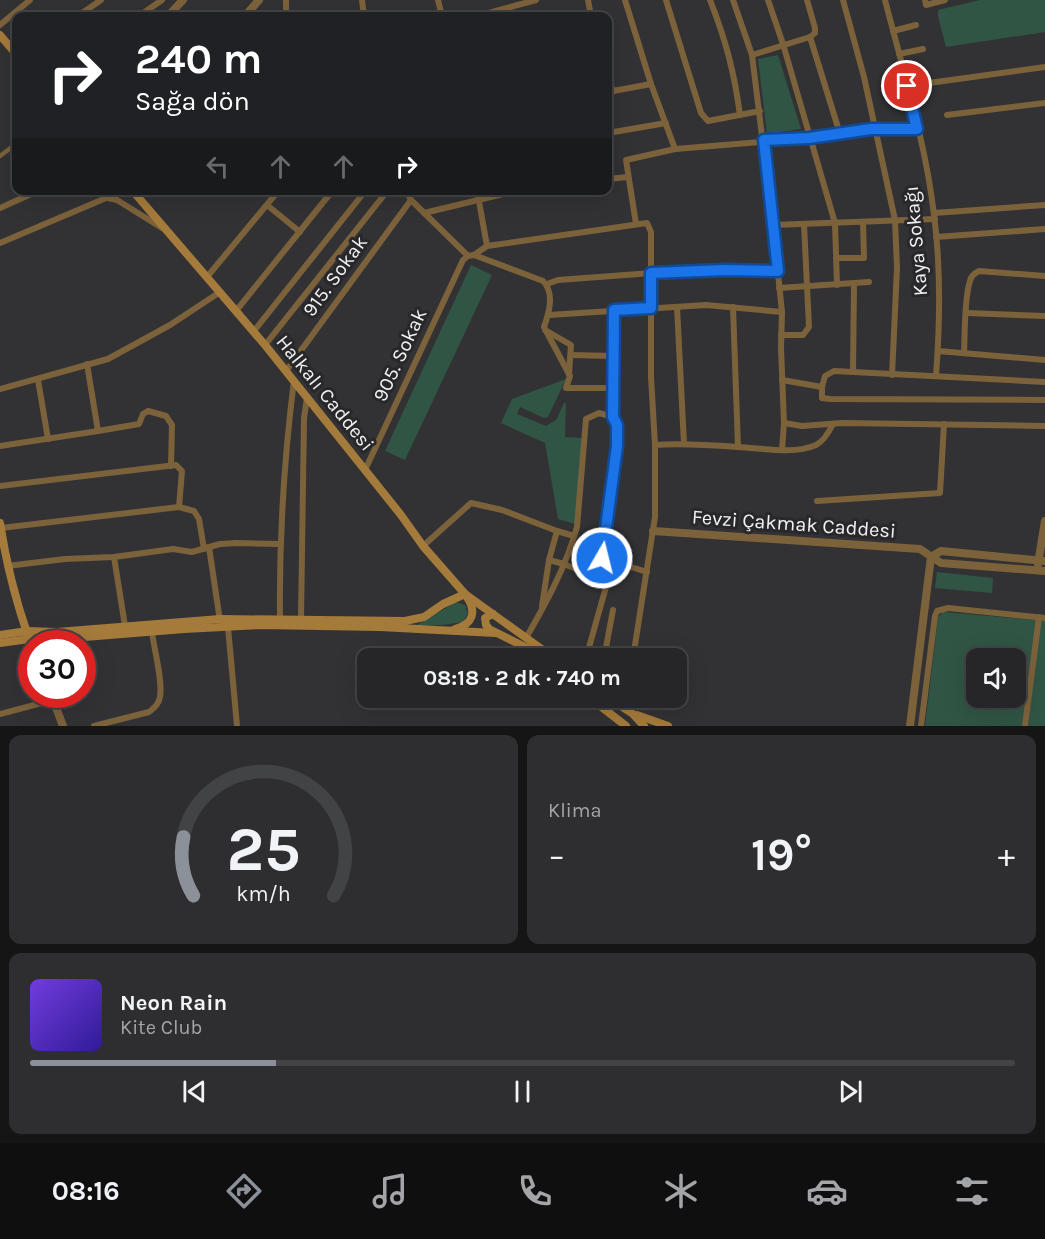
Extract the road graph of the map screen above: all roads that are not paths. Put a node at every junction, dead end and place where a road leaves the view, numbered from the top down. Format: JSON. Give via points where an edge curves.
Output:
{"nodes":[{"id":1,"x":30,"y":0,"type":"edge"},
{"id":2,"x":101,"y":0,"type":"edge"},
{"id":3,"x":162,"y":0,"type":"edge"},
{"id":4,"x":183,"y":0,"type":"edge"},
{"id":5,"x":259,"y":0,"type":"edge"},
{"id":6,"x":536,"y":0,"type":"edge"},
{"id":7,"x":625,"y":0,"type":"edge"},
{"id":8,"x":666,"y":0,"type":"edge"},
{"id":9,"x":710,"y":0,"type":"edge"},
{"id":10,"x":733,"y":0,"type":"edge"},
{"id":11,"x":768,"y":0,"type":"edge"},
{"id":12,"x":807,"y":0,"type":"edge"},
{"id":13,"x":843,"y":0,"type":"edge"},
{"id":14,"x":885,"y":0,"type":"edge"},
{"id":15,"x":945,"y":0,"type":"edge"},
{"id":16,"x":926,"y":2,"type":"edge"},
{"id":17,"x":16,"y":12,"type":"edge"},
{"id":18,"x":84,"y":12,"type":"edge"},
{"id":19,"x":145,"y":12,"type":"edge"},
{"id":20,"x":172,"y":12,"type":"edge"},
{"id":21,"x":248,"y":12,"type":"edge"},
{"id":22,"x":492,"y":12,"type":"edge"},
{"id":23,"x":12,"y":15,"type":"edge"},
{"id":24,"x":0,"y":25,"type":"edge"},
{"id":25,"x":916,"y":25,"type":"dead end"},
{"id":26,"x":893,"y":31,"type":"junction"},
{"id":27,"x":0,"y":35,"type":"edge"},
{"id":28,"x":810,"y":37,"type":"junction"},
{"id":29,"x":783,"y":44,"type":"junction"},
{"id":30,"x":12,"y":49,"type":"edge"},
{"id":31,"x":923,"y":49,"type":"dead end"},
{"id":32,"x":899,"y":54,"type":"junction"},
{"id":33,"x":752,"y":55,"type":"junction"},
{"id":34,"x":1045,"y":67,"type":"edge"},
{"id":35,"x":651,"y":84,"type":"junction"},
{"id":36,"x":907,"y":86,"type":"junction"},
{"id":37,"x":612,"y":92,"type":"edge"},
{"id":38,"x":1045,"y":103,"type":"edge"},
{"id":39,"x":760,"y":111,"type":"junction"},
{"id":40,"x":740,"y":115,"type":"junction"},
{"id":41,"x":946,"y":115,"type":"dead end"},
{"id":42,"x":666,"y":123,"type":"junction"},
{"id":43,"x":876,"y":129,"type":"junction"},
{"id":44,"x":917,"y":129,"type":"junction"},
{"id":45,"x":612,"y":132,"type":"edge"},
{"id":46,"x":840,"y":134,"type":"junction"},
{"id":47,"x":809,"y":138,"type":"junction"},
{"id":48,"x":764,"y":140,"type":"junction"},
{"id":49,"x":675,"y":149,"type":"junction"},
{"id":50,"x":628,"y":177,"type":"junction"},
{"id":51,"x":612,"y":179,"type":"edge"},
{"id":52,"x":29,"y":195,"type":"edge"},
{"id":53,"x":114,"y":195,"type":"edge"},
{"id":54,"x":136,"y":195,"type":"edge"},
{"id":55,"x":275,"y":195,"type":"edge"},
{"id":56,"x":329,"y":195,"type":"edge"},
{"id":57,"x":362,"y":195,"type":"edge"},
{"id":58,"x":384,"y":195,"type":"edge"},
{"id":59,"x":408,"y":195,"type":"edge"},
{"id":60,"x":478,"y":195,"type":"edge"},
{"id":61,"x":500,"y":195,"type":"edge"},
{"id":62,"x":108,"y":198,"type":"junction"},
{"id":63,"x":411,"y":200,"type":"junction"},
{"id":64,"x":479,"y":200,"type":"junction"},
{"id":65,"x":267,"y":205,"type":"junction"},
{"id":66,"x":1045,"y":205,"type":"edge"},
{"id":67,"x":0,"y":208,"type":"edge"},
{"id":68,"x":424,"y":213,"type":"junction"},
{"id":69,"x":934,"y":216,"type":"junction"},
{"id":70,"x":895,"y":220,"type":"junction"},
{"id":71,"x":863,"y":222,"type":"junction"},
{"id":72,"x":804,"y":224,"type":"junction"},
{"id":73,"x":835,"y":224,"type":"junction"},
{"id":74,"x":636,"y":225,"type":"junction"},
{"id":75,"x":773,"y":225,"type":"junction"},
{"id":76,"x":1045,"y":229,"type":"edge"},
{"id":77,"x":167,"y":231,"type":"junction"},
{"id":78,"x":300,"y":232,"type":"junction"},
{"id":79,"x":936,"y":237,"type":"junction"},
{"id":80,"x":0,"y":243,"type":"edge"},
{"id":81,"x":487,"y":246,"type":"junction"},
{"id":82,"x":471,"y":256,"type":"junction"},
{"id":83,"x":836,"y":258,"type":"junction"},
{"id":84,"x":778,"y":271,"type":"junction"},
{"id":85,"x":651,"y":273,"type":"junction"},
{"id":86,"x":1045,"y":276,"type":"edge"},
{"id":87,"x":207,"y":277,"type":"junction"},
{"id":88,"x":868,"y":282,"type":"dead end"},
{"id":89,"x":547,"y":284,"type":"junction"},
{"id":90,"x":854,"y":284,"type":"junction"},
{"id":91,"x":837,"y":285,"type":"junction"},
{"id":92,"x":807,"y":287,"type":"junction"},
{"id":93,"x":779,"y":288,"type":"junction"},
{"id":94,"x":220,"y":292,"type":"junction"},
{"id":95,"x":677,"y":307,"type":"junction"},
{"id":96,"x":733,"y":307,"type":"junction"},
{"id":97,"x":651,"y":308,"type":"junction"},
{"id":98,"x":614,"y":310,"type":"junction"},
{"id":99,"x":236,"y":311,"type":"junction"},
{"id":100,"x":782,"y":312,"type":"junction"},
{"id":101,"x":967,"y":313,"type":"junction"},
{"id":102,"x":549,"y":315,"type":"junction"},
{"id":103,"x":1045,"y":316,"type":"edge"},
{"id":104,"x":545,"y":330,"type":"junction"},
{"id":105,"x":254,"y":331,"type":"junction"},
{"id":106,"x":781,"y":334,"type":"junction"},
{"id":107,"x":265,"y":345,"type":"junction"},
{"id":108,"x":938,"y":351,"type":"junction"},
{"id":109,"x":964,"y":353,"type":"junction"},
{"id":110,"x":571,"y":355,"type":"junction"},
{"id":111,"x":614,"y":356,"type":"junction"},
{"id":112,"x":1045,"y":360,"type":"edge"},
{"id":113,"x":87,"y":364,"type":"junction"},
{"id":114,"x":286,"y":371,"type":"junction"},
{"id":115,"x":853,"y":372,"type":"junction"},
{"id":116,"x":569,"y":374,"type":"junction"},
{"id":117,"x":892,"y":375,"type":"junction"},
{"id":118,"x":936,"y":376,"type":"junction"},
{"id":119,"x":38,"y":380,"type":"junction"},
{"id":120,"x":294,"y":380,"type":"junction"},
{"id":121,"x":782,"y":380,"type":"junction"},
{"id":122,"x":1045,"y":382,"type":"edge"},
{"id":123,"x":822,"y":387,"type":"junction"},
{"id":124,"x":614,"y":388,"type":"junction"},
{"id":125,"x":0,"y":389,"type":"edge"},
{"id":126,"x":308,"y":398,"type":"junction"},
{"id":127,"x":1045,"y":400,"type":"edge"},
{"id":128,"x":613,"y":417,"type":"junction"},
{"id":129,"x":784,"y":423,"type":"junction"},
{"id":130,"x":833,"y":424,"type":"junction"},
{"id":131,"x":944,"y":424,"type":"junction"},
{"id":132,"x":1045,"y":426,"type":"edge"},
{"id":133,"x":98,"y":431,"type":"junction"},
{"id":134,"x":48,"y":439,"type":"junction"},
{"id":135,"x":684,"y":444,"type":"junction"},
{"id":136,"x":655,"y":445,"type":"junction"},
{"id":137,"x":0,"y":446,"type":"edge"},
{"id":138,"x":738,"y":447,"type":"junction"},
{"id":139,"x":782,"y":450,"type":"junction"},
{"id":140,"x":171,"y":466,"type":"junction"},
{"id":141,"x":365,"y":470,"type":"junction"},
{"id":142,"x":0,"y":486,"type":"edge"},
{"id":143,"x":817,"y":501,"type":"dead end"},
{"id":144,"x":179,"y":507,"type":"junction"},
{"id":145,"x":1045,"y":521,"type":"edge"},
{"id":146,"x":0,"y":523,"type":"edge"},
{"id":147,"x":1,"y":528,"type":"edge"},
{"id":148,"x":557,"y":531,"type":"junction"},
{"id":149,"x":653,"y":531,"type":"junction"},
{"id":150,"x":1044,"y":531,"type":"edge"},
{"id":151,"x":574,"y":536,"type":"junction"},
{"id":152,"x":2,"y":542,"type":"edge"},
{"id":153,"x":280,"y":544,"type":"junction"},
{"id":154,"x":423,"y":546,"type":"junction"},
{"id":155,"x":206,"y":548,"type":"junction"},
{"id":156,"x":570,"y":548,"type":"junction"},
{"id":157,"x":114,"y":557,"type":"junction"},
{"id":158,"x":931,"y":557,"type":"junction"},
{"id":159,"x":602,"y":558,"type":"junction"},
{"id":160,"x":549,"y":560,"type":"junction"},
{"id":161,"x":1042,"y":560,"type":"edge"},
{"id":162,"x":613,"y":562,"type":"junction"},
{"id":163,"x":564,"y":564,"type":"junction"},
{"id":164,"x":7,"y":566,"type":"junction"},
{"id":165,"x":1041,"y":570,"type":"edge"},
{"id":166,"x":647,"y":572,"type":"junction"},
{"id":167,"x":606,"y":581,"type":"junction"},
{"id":168,"x":465,"y":594,"type":"junction"},
{"id":169,"x":613,"y":610,"type":"dead end"},
{"id":170,"x":541,"y":612,"type":"junction"},
{"id":171,"x":493,"y":614,"type":"junction"},
{"id":172,"x":1042,"y":617,"type":"edge"},
{"id":173,"x":280,"y":619,"type":"junction"},
{"id":174,"x":301,"y":619,"type":"junction"},
{"id":175,"x":223,"y":624,"type":"junction"},
{"id":176,"x":125,"y":626,"type":"junction"},
{"id":177,"x":26,"y":630,"type":"edge"},
{"id":178,"x":80,"y":630,"type":"edge"},
{"id":179,"x":452,"y":630,"type":"junction"},
{"id":180,"x":152,"y":632,"type":"junction"},
{"id":181,"x":495,"y":633,"type":"junction"},
{"id":182,"x":0,"y":635,"type":"edge"},
{"id":183,"x":18,"y":637,"type":"edge"},
{"id":184,"x":96,"y":637,"type":"edge"},
{"id":185,"x":526,"y":638,"type":"junction"},
{"id":186,"x":18,"y":640,"type":"edge"},
{"id":187,"x":0,"y":643,"type":"edge"},
{"id":188,"x":527,"y":648,"type":"edge"},
{"id":189,"x":540,"y":648,"type":"edge"},
{"id":190,"x":589,"y":648,"type":"edge"},
{"id":191,"x":606,"y":648,"type":"edge"},
{"id":192,"x":635,"y":648,"type":"edge"},
{"id":193,"x":20,"y":708,"type":"edge"},
{"id":194,"x":56,"y":708,"type":"edge"},
{"id":195,"x":602,"y":708,"type":"edge"},
{"id":196,"x":623,"y":708,"type":"edge"},
{"id":197,"x":628,"y":708,"type":"edge"},
{"id":198,"x":629,"y":712,"type":"junction"},
{"id":199,"x":0,"y":714,"type":"edge"},
{"id":200,"x":63,"y":726,"type":"edge"},
{"id":201,"x":94,"y":726,"type":"edge"},
{"id":202,"x":237,"y":726,"type":"edge"},
{"id":203,"x":625,"y":726,"type":"edge"},
{"id":204,"x":631,"y":726,"type":"edge"},
{"id":205,"x":644,"y":726,"type":"edge"},
{"id":206,"x":668,"y":726,"type":"edge"},
{"id":207,"x":910,"y":726,"type":"edge"},
{"id":208,"x":921,"y":726,"type":"edge"},
{"id":209,"x":1025,"y":726,"type":"edge"}],
"edges":[{"from":1,"to":17,"type":"street"},
{"from":2,"to":18,"type":"street"},
{"from":3,"to":19,"type":"street"},
{"from":4,"to":20,"type":"street"},
{"from":5,"to":21,"type":"street"},
{"from":6,"to":22,"type":"street"},
{"from":7,"to":35,"type":"street"},
{"from":8,"to":40,"type":"street","via":[[701,113],[708,121]]},
{"from":9,"to":40,"type":"street","via":[[734,73]]},
{"from":10,"to":33,"type":"street"},
{"from":11,"to":29,"type":"street"},
{"from":12,"to":28,"type":"street","via":[[815,28]]},
{"from":13,"to":43,"type":"street"},
{"from":14,"to":26,"type":"street","name":"Kaya Sokağı"},
{"from":15,"to":16,"type":"street"},
{"from":23,"to":24,"type":"street"},
{"from":25,"to":26,"type":"street"},
{"from":26,"to":32,"type":"street","name":"Kaya Sokağı"},
{"from":27,"to":30,"type":"main road"},
{"from":28,"to":29,"type":"street"},
{"from":28,"to":46,"type":"street"},
{"from":29,"to":33,"type":"street"},
{"from":29,"to":47,"type":"street"},
{"from":31,"to":32,"type":"street"},
{"from":32,"to":36,"type":"street","name":"Kaya Sokağı"},
{"from":33,"to":39,"type":"street"},
{"from":34,"to":36,"type":"street"},
{"from":35,"to":37,"type":"street"},
{"from":35,"to":42,"type":"street"},
{"from":36,"to":44,"type":"street","name":"Kaya Sokağı"},
{"from":38,"to":41,"type":"street"},
{"from":39,"to":40,"type":"street"},
{"from":39,"to":48,"type":"street"},
{"from":42,"to":45,"type":"street"},
{"from":42,"to":49,"type":"street"},
{"from":43,"to":44,"type":"street"},
{"from":43,"to":46,"type":"street"},
{"from":43,"to":70,"type":"street"},
{"from":44,"to":69,"type":"street","name":"Kaya Sokağı"},
{"from":46,"to":47,"type":"street"},
{"from":47,"to":48,"type":"street"},
{"from":47,"to":73,"type":"street"},
{"from":48,"to":49,"type":"street"},
{"from":48,"to":75,"type":"street"},
{"from":49,"to":50,"type":"street","via":[[626,160]]},
{"from":50,"to":51,"type":"street"},
{"from":50,"to":74,"type":"street"},
{"from":52,"to":67,"type":"street"},
{"from":53,"to":62,"type":"street"},
{"from":54,"to":77,"type":"main road","name":"Halkalı Caddesi"},
{"from":55,"to":65,"type":"street"},
{"from":56,"to":78,"type":"street"},
{"from":57,"to":105,"type":"street"},
{"from":58,"to":107,"type":"street"},
{"from":59,"to":63,"type":"street"},
{"from":60,"to":64,"type":"street"},
{"from":61,"to":64,"type":"street"},
{"from":62,"to":77,"type":"street"},
{"from":62,"to":80,"type":"street"},
{"from":63,"to":68,"type":"street"},
{"from":63,"to":114,"type":"street","name":"915. Sokak"},
{"from":64,"to":68,"type":"street"},
{"from":64,"to":81,"type":"street"},
{"from":65,"to":78,"type":"street"},
{"from":65,"to":87,"type":"street"},
{"from":66,"to":69,"type":"street"},
{"from":68,"to":82,"type":"street"},
{"from":69,"to":70,"type":"street"},
{"from":69,"to":79,"type":"street","name":"Kaya Sokağı"},
{"from":70,"to":71,"type":"street"},
{"from":70,"to":117,"type":"street"},
{"from":71,"to":73,"type":"street"},
{"from":71,"to":83,"type":"street","via":[[864,258]]},
{"from":72,"to":73,"type":"street"},
{"from":72,"to":75,"type":"street"},
{"from":72,"to":92,"type":"street"},
{"from":73,"to":83,"type":"street"},
{"from":74,"to":81,"type":"street"},
{"from":74,"to":85,"type":"street","via":[[646,223],[651,232]]},
{"from":75,"to":84,"type":"street"},
{"from":76,"to":79,"type":"street"},
{"from":77,"to":87,"type":"main road","name":"Halkalı Caddesi"},
{"from":78,"to":99,"type":"street"},
{"from":79,"to":108,"type":"street","name":"Kaya Sokağı"},
{"from":81,"to":82,"type":"street"},
{"from":82,"to":89,"type":"street"},
{"from":82,"to":141,"type":"street","name":"905. Sokak","via":[[463,260]]},
{"from":83,"to":91,"type":"street"},
{"from":84,"to":85,"type":"street"},
{"from":84,"to":93,"type":"street"},
{"from":85,"to":89,"type":"street"},
{"from":85,"to":97,"type":"street"},
{"from":86,"to":101,"type":"street","via":[[979,271],[970,281]]},
{"from":87,"to":94,"type":"main road","name":"Halkalı Caddesi"},
{"from":88,"to":90,"type":"street"},
{"from":89,"to":102,"type":"street"},
{"from":90,"to":91,"type":"street"},
{"from":90,"to":115,"type":"street"},
{"from":91,"to":92,"type":"street"},
{"from":92,"to":93,"type":"street"},
{"from":92,"to":106,"type":"street","via":[[809,327],[803,335]]},
{"from":93,"to":100,"type":"street"},
{"from":94,"to":99,"type":"main road","name":"Halkalı Caddesi"},
{"from":94,"to":113,"type":"street","via":[[124,350]]},
{"from":95,"to":96,"type":"street"},
{"from":95,"to":97,"type":"street"},
{"from":95,"to":135,"type":"street"},
{"from":96,"to":100,"type":"street"},
{"from":96,"to":138,"type":"street"},
{"from":97,"to":98,"type":"street"},
{"from":97,"to":136,"type":"street"},
{"from":98,"to":102,"type":"street"},
{"from":98,"to":111,"type":"street"},
{"from":99,"to":105,"type":"main road","name":"Halkalı Caddesi"},
{"from":100,"to":106,"type":"street"},
{"from":101,"to":103,"type":"street"},
{"from":101,"to":109,"type":"street"},
{"from":102,"to":104,"type":"street"},
{"from":104,"to":110,"type":"street","via":[[570,344]]},
{"from":104,"to":116,"type":"street"},
{"from":105,"to":107,"type":"main road","name":"Halkalı Caddesi"},
{"from":106,"to":121,"type":"street"},
{"from":107,"to":114,"type":"main road","name":"Halkalı Caddesi"},
{"from":108,"to":109,"type":"street"},
{"from":108,"to":118,"type":"street","name":"Kaya Sokağı"},
{"from":109,"to":112,"type":"street"},
{"from":110,"to":111,"type":"street"},
{"from":110,"to":116,"type":"street"},
{"from":111,"to":124,"type":"street"},
{"from":113,"to":119,"type":"street"},
{"from":113,"to":133,"type":"street"},
{"from":114,"to":120,"type":"main road","name":"Halkalı Caddesi"},
{"from":115,"to":117,"type":"street"},
{"from":115,"to":123,"type":"street","via":[[834,371],[825,376]]},
{"from":116,"to":124,"type":"street","via":[[566,388]]},
{"from":117,"to":118,"type":"street"},
{"from":118,"to":122,"type":"street"},
{"from":119,"to":125,"type":"street"},
{"from":119,"to":134,"type":"street"},
{"from":120,"to":126,"type":"main road","name":"Halkalı Caddesi"},
{"from":120,"to":153,"type":"street"},
{"from":121,"to":123,"type":"street"},
{"from":121,"to":129,"type":"street"},
{"from":123,"to":127,"type":"street","via":[[822,398],[830,399]]},
{"from":124,"to":128,"type":"street"},
{"from":126,"to":141,"type":"main road","name":"Halkalı Caddesi"},
{"from":126,"to":174,"type":"street","via":[[304,418]]},
{"from":128,"to":151,"type":"street","via":[[599,413],[586,419]]},
{"from":128,"to":159,"type":"street","via":[[617,446]]},
{"from":129,"to":130,"type":"street"},
{"from":129,"to":139,"type":"street"},
{"from":130,"to":131,"type":"street"},
{"from":130,"to":139,"type":"street","via":[[819,444]]},
{"from":131,"to":132,"type":"street"},
{"from":131,"to":143,"type":"street","via":[[940,493]]},
{"from":133,"to":134,"type":"street"},
{"from":133,"to":140,"type":"street","via":[[139,424],[148,411],[166,417],[172,425]]},
{"from":134,"to":137,"type":"street"},
{"from":135,"to":136,"type":"street"},
{"from":135,"to":138,"type":"street"},
{"from":136,"to":149,"type":"street"},
{"from":138,"to":139,"type":"street"},
{"from":140,"to":142,"type":"street"},
{"from":140,"to":144,"type":"street","via":[[182,471]]},
{"from":141,"to":154,"type":"main road","name":"Halkalı Caddesi"},
{"from":144,"to":147,"type":"street"},
{"from":144,"to":155,"type":"street","via":[[194,511]]},
{"from":145,"to":150,"type":"street"},
{"from":146,"to":147,"type":"main road"},
{"from":147,"to":152,"type":"main road"},
{"from":148,"to":151,"type":"street"},
{"from":148,"to":154,"type":"street","via":[[471,503]]},
{"from":148,"to":160,"type":"street"},
{"from":149,"to":158,"type":"street","name":"Fevzi Çakmak Caddesi","via":[[920,549]]},
{"from":149,"to":166,"type":"street"},
{"from":150,"to":161,"type":"street"},
{"from":151,"to":156,"type":"street"},
{"from":152,"to":164,"type":"main road"},
{"from":153,"to":155,"type":"street","via":[[236,543]]},
{"from":153,"to":173,"type":"street"},
{"from":154,"to":168,"type":"main road","name":"Halkalı Caddesi"},
{"from":155,"to":157,"type":"street"},
{"from":155,"to":175,"type":"street"},
{"from":156,"to":159,"type":"street"},
{"from":156,"to":163,"type":"street"},
{"from":157,"to":164,"type":"street"},
{"from":157,"to":176,"type":"street"},
{"from":158,"to":161,"type":"street","via":[[941,551]]},
{"from":158,"to":165,"type":"street","name":"Fevzi Çakmak Caddesi","via":[[941,563]]},
{"from":158,"to":207,"type":"street"},
{"from":159,"to":162,"type":"street"},
{"from":160,"to":163,"type":"street"},
{"from":160,"to":170,"type":"street"},
{"from":161,"to":165,"type":"street"},
{"from":162,"to":166,"type":"street"},
{"from":162,"to":167,"type":"street"},
{"from":163,"to":167,"type":"street"},
{"from":163,"to":170,"type":"street"},
{"from":164,"to":177,"type":"main road"},
{"from":166,"to":192,"type":"street"},
{"from":167,"to":190,"type":"street"},
{"from":168,"to":171,"type":"main road","name":"Halkalı Caddesi"},
{"from":168,"to":174,"type":"main road","via":[[424,617],[405,621]]},
{"from":168,"to":179,"type":"main road","via":[[473,609],[472,620]]},
{"from":169,"to":191,"type":"street"},
{"from":170,"to":185,"type":"street"},
{"from":171,"to":181,"type":"main road","via":[[485,621]]},
{"from":171,"to":185,"type":"main road","name":"Halkalı Caddesi"},
{"from":172,"to":208,"type":"street","via":[[948,608],[937,611]]},
{"from":172,"to":209,"type":"street"},
{"from":173,"to":174,"type":"main road"},
{"from":173,"to":175,"type":"main road"},
{"from":175,"to":176,"type":"main road"},
{"from":175,"to":179,"type":"main road"},
{"from":175,"to":180,"type":"main road"},
{"from":175,"to":202,"type":"street"},
{"from":176,"to":178,"type":"main road"},
{"from":179,"to":181,"type":"main road"},
{"from":180,"to":184,"type":"main road"},
{"from":180,"to":201,"type":"street","via":[[160,687],[156,706],[149,712]]},
{"from":181,"to":188,"type":"main road"},
{"from":182,"to":183,"type":"main road"},
{"from":185,"to":189,"type":"main road","name":"Halkalı Caddesi"},
{"from":186,"to":187,"type":"main road"},
{"from":193,"to":199,"type":"street"},
{"from":194,"to":200,"type":"street"},
{"from":195,"to":203,"type":"main road"},
{"from":196,"to":198,"type":"main road"},
{"from":197,"to":198,"type":"street"},
{"from":198,"to":205,"type":"main road"},
{"from":198,"to":206,"type":"main road"},
{"from":203,"to":204,"type":"main road"}]}
